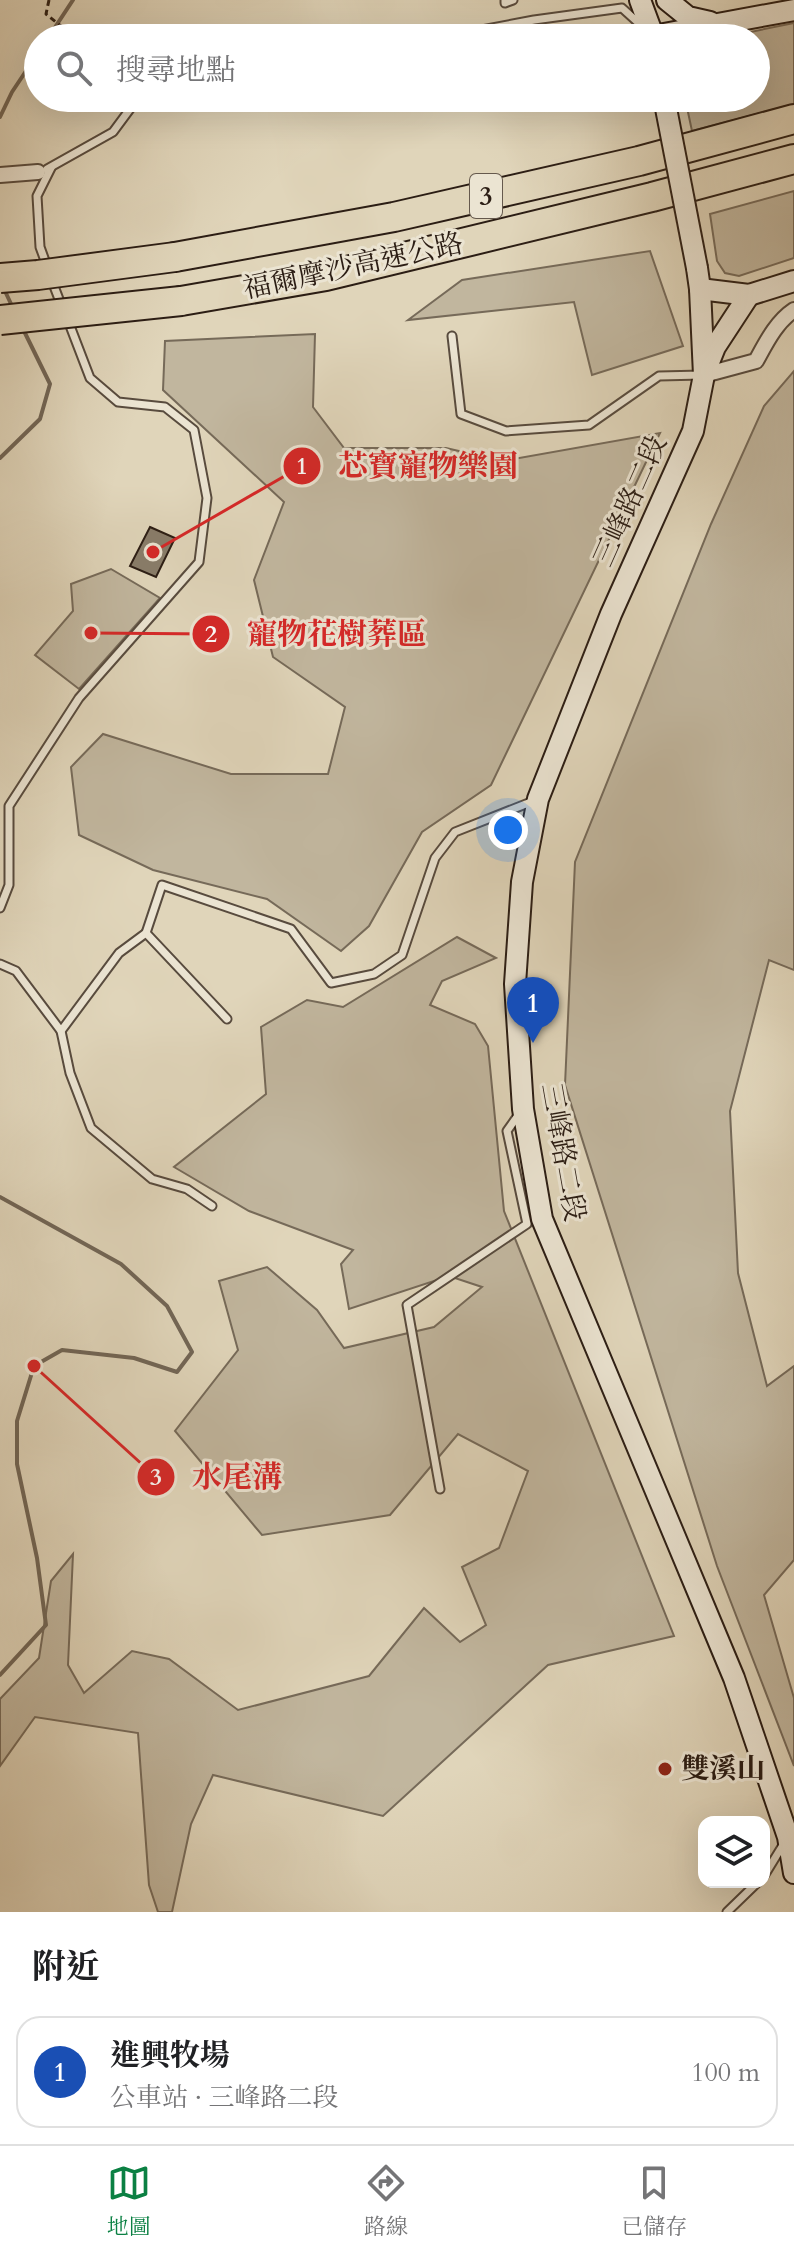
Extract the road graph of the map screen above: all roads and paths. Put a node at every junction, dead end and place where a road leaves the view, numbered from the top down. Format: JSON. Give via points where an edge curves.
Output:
{"nodes":[{"id":1,"x":49,"y":0,"type":"edge"},
{"id":2,"x":505,"y":0,"type":"edge"},
{"id":3,"x":513,"y":0,"type":"edge"},
{"id":4,"x":640,"y":0,"type":"edge"},
{"id":5,"x":667,"y":0,"type":"edge"},
{"id":6,"x":794,"y":10,"type":"edge"},
{"id":7,"x":714,"y":23,"type":"junction"},
{"id":8,"x":58,"y":24,"type":"edge"},
{"id":9,"x":513,"y":24,"type":"edge"},
{"id":10,"x":639,"y":24,"type":"edge"},
{"id":11,"x":648,"y":24,"type":"edge"},
{"id":12,"x":710,"y":24,"type":"edge"},
{"id":13,"x":128,"y":112,"type":"edge"},
{"id":14,"x":667,"y":112,"type":"edge"},
{"id":15,"x":794,"y":119,"type":"edge"},
{"id":16,"x":794,"y":159,"type":"edge"},
{"id":17,"x":44,"y":170,"type":"junction"},
{"id":18,"x":0,"y":175,"type":"edge"},
{"id":19,"x":0,"y":278,"type":"edge"},
{"id":20,"x":794,"y":281,"type":"edge"},
{"id":21,"x":700,"y":289,"type":"junction"},
{"id":22,"x":749,"y":295,"type":"junction"},
{"id":23,"x":794,"y":310,"type":"edge"},
{"id":24,"x":0,"y":320,"type":"edge"},
{"id":25,"x":452,"y":336,"type":"dead end"},
{"id":26,"x":704,"y":375,"type":"junction"},
{"id":27,"x":538,"y":799,"type":"junction"},
{"id":28,"x":0,"y":908,"type":"edge"},
{"id":29,"x":146,"y":933,"type":"junction"},
{"id":30,"x":0,"y":964,"type":"edge"},
{"id":31,"x":227,"y":1019,"type":"dead end"},
{"id":32,"x":61,"y":1031,"type":"junction"},
{"id":33,"x":523,"y":1109,"type":"junction"},
{"id":34,"x":212,"y":1206,"type":"dead end"},
{"id":35,"x":440,"y":1489,"type":"dead end"},
{"id":36,"x":791,"y":1831,"type":"edge"},
{"id":37,"x":770,"y":1866,"type":"edge"},
{"id":38,"x":794,"y":1873,"type":"edge"},
{"id":39,"x":752,"y":1888,"type":"edge"},
{"id":40,"x":727,"y":1912,"type":"edge"}],
"edges":[{"from":1,"to":8,"type":"path","via":[[46,14]]},
{"from":2,"to":3,"type":"lane"},
{"from":4,"to":11,"type":"street"},
{"from":5,"to":7,"type":"street","via":[[688,17]]},
{"from":6,"to":7,"type":"street"},
{"from":7,"to":12,"type":"street"},
{"from":9,"to":10,"type":"lane","via":[[622,8]]},
{"from":13,"to":17,"type":"lane","via":[[113,132]]},
{"from":14,"to":21,"type":"street","name":"三峰路二段","bridge":true},
{"from":15,"to":19,"type":"highway","name":"福爾摩沙高速公路","number":"3","bridge":true,"via":[[639,161],[409,213],[175,257]]},
{"from":16,"to":24,"type":"highway","name":"福爾摩沙高速公路","number":"3","bridge":true,"via":[[326,276],[181,301]]},
{"from":17,"to":18,"type":"street"},
{"from":17,"to":28,"type":"lane","via":[[37,196],[40,247],[90,378],[118,402],[165,407],[194,430],[207,498],[199,562],[79,698],[9,806],[9,885]]},
{"from":20,"to":22,"type":"street"},
{"from":21,"to":22,"type":"street"},
{"from":21,"to":26,"type":"street","name":"三峰路二段"},
{"from":22,"to":26,"type":"street","via":[[715,347]]},
{"from":23,"to":26,"type":"street","via":[[756,361]]},
{"from":25,"to":26,"type":"lane","via":[[461,414],[506,431],[589,425],[659,376]]},
{"from":26,"to":27,"type":"street","name":"三峰路二段","via":[[693,431],[611,614]]},
{"from":27,"to":29,"type":"lane","via":[[455,832],[435,858],[402,955],[374,974],[331,983],[291,929],[162,885]]},
{"from":27,"to":33,"type":"street","name":"三峰路二段","via":[[522,882],[515,984]]},
{"from":29,"to":31,"type":"lane"},
{"from":29,"to":32,"type":"lane","via":[[119,953]]},
{"from":30,"to":32,"type":"lane","via":[[16,971]]},
{"from":32,"to":34,"type":"lane","via":[[91,1128],[152,1179],[187,1189]]},
{"from":33,"to":35,"type":"lane","via":[[507,1131],[527,1224],[407,1305]]},
{"from":33,"to":36,"type":"street","name":"三峰路二段","via":[[542,1219],[734,1678]]},
{"from":36,"to":37,"type":"lane"},
{"from":36,"to":38,"type":"street","name":"三峰路二段"},
{"from":39,"to":40,"type":"lane"}]}
